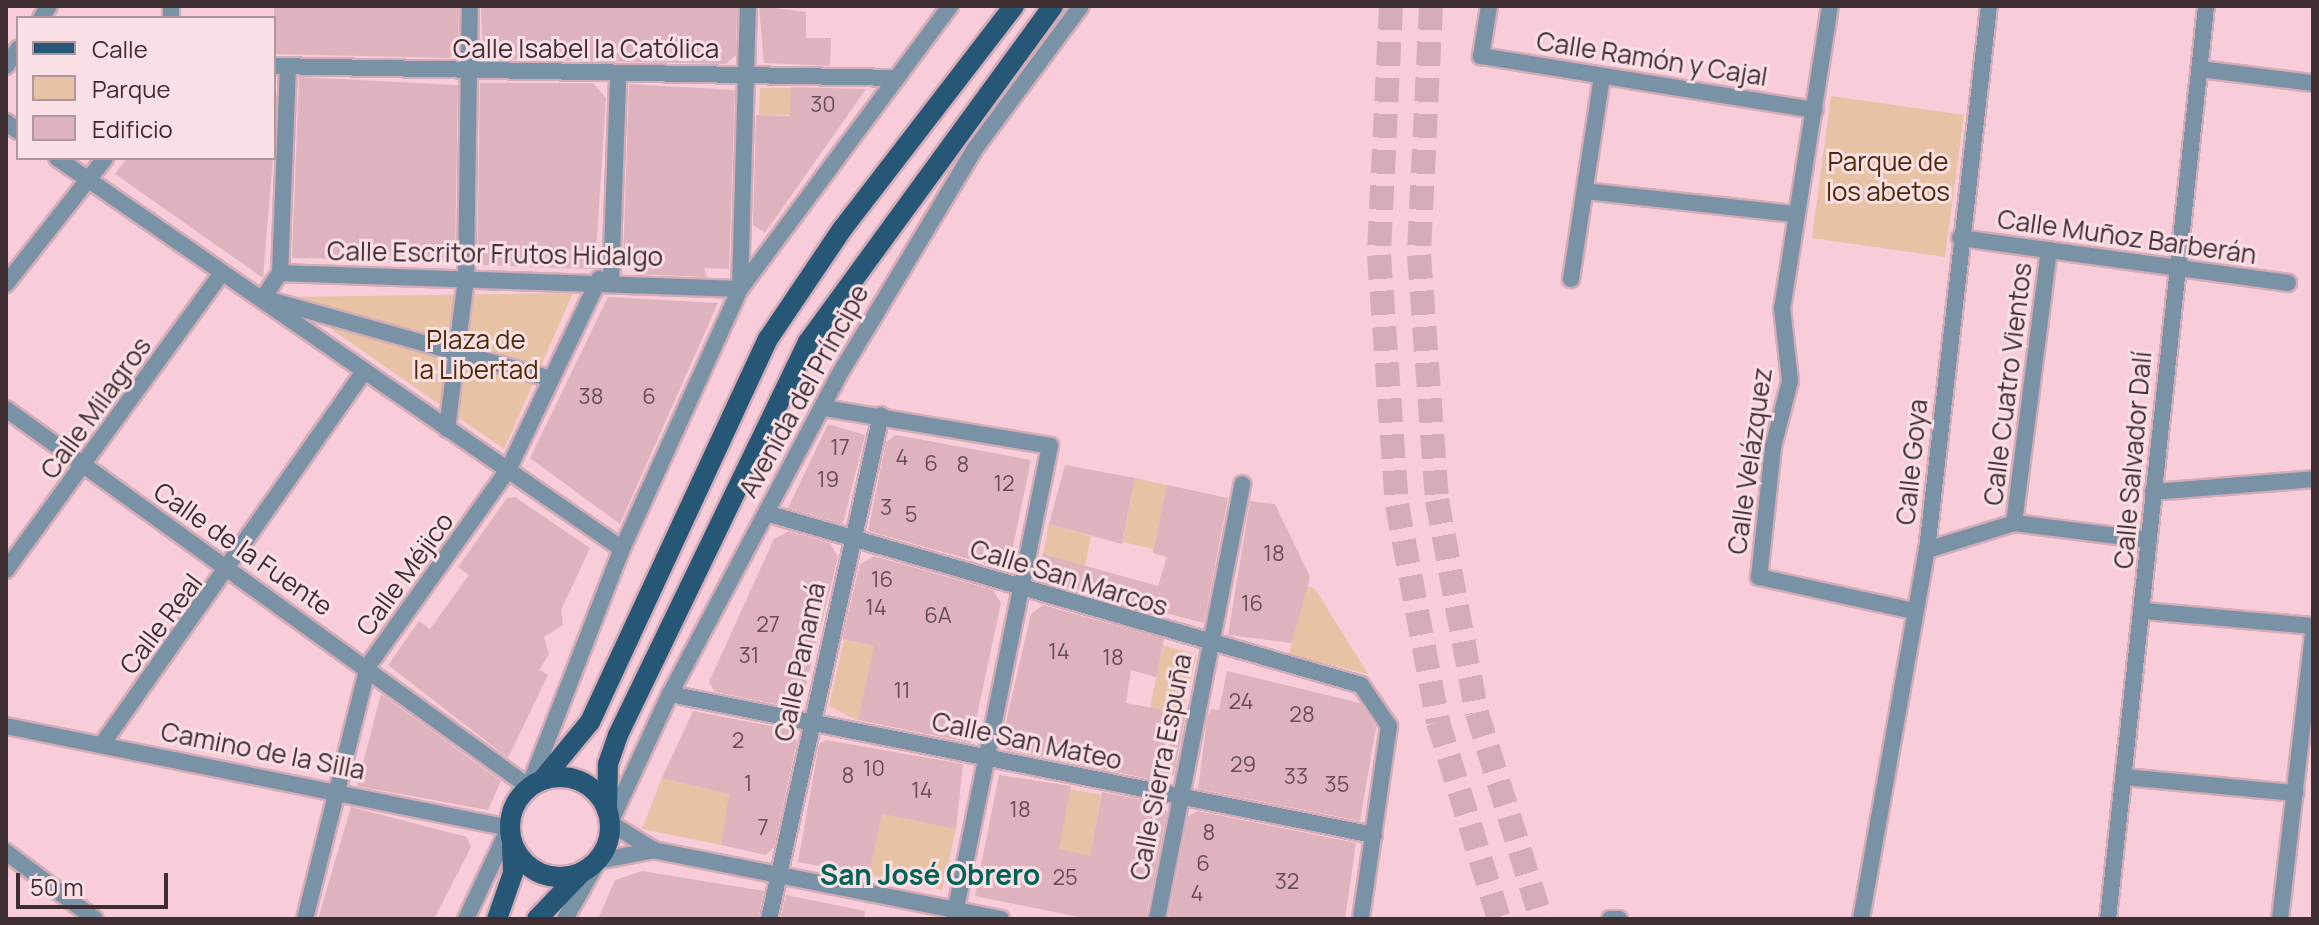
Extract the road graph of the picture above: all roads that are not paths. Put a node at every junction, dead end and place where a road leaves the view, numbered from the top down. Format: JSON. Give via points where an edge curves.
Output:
{"nodes":[{"id":1,"x":470,"y":6,"type":"edge"},
{"id":2,"x":748,"y":6,"type":"edge"},
{"id":3,"x":950,"y":6,"type":"edge"},
{"id":4,"x":1014,"y":6,"type":"edge"},
{"id":5,"x":1053,"y":6,"type":"edge"},
{"id":6,"x":1081,"y":6,"type":"edge"},
{"id":7,"x":1489,"y":6,"type":"edge"},
{"id":8,"x":1830,"y":6,"type":"edge"},
{"id":9,"x":1989,"y":6,"type":"edge"},
{"id":10,"x":2206,"y":6,"type":"edge"},
{"id":11,"x":281,"y":66,"type":"edge"},
{"id":12,"x":2200,"y":69,"type":"junction"},
{"id":13,"x":468,"y":73,"type":"junction"},
{"id":14,"x":746,"y":74,"type":"junction"},
{"id":15,"x":1602,"y":76,"type":"junction"},
{"id":16,"x":618,"y":77,"type":"junction"},
{"id":17,"x":897,"y":78,"type":"junction"},
{"id":18,"x":2313,"y":83,"type":"edge"},
{"id":19,"x":1815,"y":110,"type":"junction"},
{"id":20,"x":60,"y":160,"type":"edge"},
{"id":21,"x":104,"y":160,"type":"edge"},
{"id":22,"x":90,"y":180,"type":"junction"},
{"id":23,"x":1585,"y":191,"type":"junction"},
{"id":24,"x":1795,"y":214,"type":"junction"},
{"id":25,"x":1960,"y":238,"type":"junction"},
{"id":26,"x":2049,"y":250,"type":"junction"},
{"id":27,"x":2175,"y":267,"type":"junction"},
{"id":28,"x":222,"y":273,"type":"junction"},
{"id":29,"x":280,"y":273,"type":"junction"},
{"id":30,"x":466,"y":278,"type":"junction"},
{"id":31,"x":1571,"y":279,"type":"dead end"},
{"id":32,"x":605,"y":280,"type":"junction"},
{"id":33,"x":2288,"y":283,"type":"dead end"},
{"id":34,"x":6,"y":284,"type":"edge"},
{"id":35,"x":740,"y":289,"type":"junction"},
{"id":36,"x":263,"y":298,"type":"junction"},
{"id":37,"x":457,"y":353,"type":"junction"},
{"id":38,"x":363,"y":373,"type":"junction"},
{"id":39,"x":551,"y":379,"type":"junction"},
{"id":40,"x":824,"y":408,"type":"junction"},
{"id":41,"x":6,"y":409,"type":"edge"},
{"id":42,"x":881,"y":415,"type":"junction"},
{"id":43,"x":447,"y":429,"type":"junction"},
{"id":44,"x":86,"y":466,"type":"junction"},
{"id":45,"x":508,"y":470,"type":"junction"},
{"id":46,"x":2313,"y":479,"type":"edge"},
{"id":47,"x":1242,"y":484,"type":"dead end"},
{"id":48,"x":2153,"y":492,"type":"junction"},
{"id":49,"x":766,"y":513,"type":"junction"},
{"id":50,"x":2014,"y":523,"type":"junction"},
{"id":51,"x":851,"y":539,"type":"junction"},
{"id":52,"x":2149,"y":540,"type":"junction"},
{"id":53,"x":622,"y":549,"type":"junction"},
{"id":54,"x":1927,"y":550,"type":"junction"},
{"id":55,"x":231,"y":569,"type":"junction"},
{"id":56,"x":6,"y":570,"type":"edge"},
{"id":57,"x":1023,"y":588,"type":"junction"},
{"id":58,"x":1914,"y":611,"type":"junction"},
{"id":59,"x":2144,"y":611,"type":"junction"},
{"id":60,"x":2313,"y":626,"type":"edge"},
{"id":61,"x":2313,"y":634,"type":"edge"},
{"id":62,"x":1210,"y":645,"type":"junction"},
{"id":63,"x":368,"y":666,"type":"junction"},
{"id":64,"x":670,"y":694,"type":"junction"},
{"id":65,"x":813,"y":722,"type":"junction"},
{"id":66,"x":6,"y":726,"type":"edge"},
{"id":67,"x":103,"y":743,"type":"junction"},
{"id":68,"x":988,"y":756,"type":"junction"},
{"id":69,"x":2125,"y":777,"type":"junction"},
{"id":70,"x":535,"y":783,"type":"junction"},
{"id":71,"x":339,"y":790,"type":"junction"},
{"id":72,"x":2295,"y":793,"type":"junction"},
{"id":73,"x":1177,"y":798,"type":"junction"},
{"id":74,"x":608,"y":816,"type":"junction"},
{"id":75,"x":510,"y":835,"type":"junction"},
{"id":76,"x":1374,"y":835,"type":"junction"},
{"id":77,"x":654,"y":850,"type":"junction"},
{"id":78,"x":6,"y":852,"type":"edge"},
{"id":79,"x":590,"y":867,"type":"junction"},
{"id":80,"x":778,"y":874,"type":"junction"},
{"id":81,"x":955,"y":915,"type":"edge"},
{"id":82,"x":88,"y":917,"type":"edge"},
{"id":83,"x":305,"y":919,"type":"edge"},
{"id":84,"x":466,"y":919,"type":"edge"},
{"id":85,"x":497,"y":919,"type":"edge"},
{"id":86,"x":537,"y":919,"type":"edge"},
{"id":87,"x":565,"y":919,"type":"edge"},
{"id":88,"x":769,"y":919,"type":"edge"},
{"id":89,"x":1001,"y":919,"type":"edge"},
{"id":90,"x":1157,"y":919,"type":"edge"},
{"id":91,"x":1361,"y":919,"type":"edge"},
{"id":92,"x":1610,"y":919,"type":"edge"},
{"id":93,"x":1619,"y":919,"type":"edge"},
{"id":94,"x":1861,"y":919,"type":"edge"},
{"id":95,"x":2108,"y":919,"type":"edge"},
{"id":96,"x":2280,"y":919,"type":"edge"}],
"edges":[{"from":1,"to":13,"type":"street"},
{"from":2,"to":14,"type":"street"},
{"from":3,"to":17,"type":"street"},
{"from":4,"to":70,"type":"main road","name":"Avenida del Príncipe","via":[[843,228],[768,339],[590,722]]},
{"from":5,"to":74,"type":"main road","name":"Avenida del Príncipe","via":[[808,342],[618,735],[608,764]]},
{"from":6,"to":40,"type":"street","name":"Avenida del Príncipe","via":[[974,150]]},
{"from":7,"to":15,"type":"street","name":"Calle Ramón y Cajal","via":[[1481,56]]},
{"from":8,"to":19,"type":"street","name":"Calle Velázquez"},
{"from":9,"to":25,"type":"street","name":"Calle Goya"},
{"from":10,"to":12,"type":"street","name":"Calle Salvador Dalí"},
{"from":11,"to":13,"type":"street","name":"Calle Isabel la Católica"},
{"from":11,"to":29,"type":"street"},
{"from":12,"to":18,"type":"street"},
{"from":12,"to":27,"type":"street","name":"Calle Salvador Dalí"},
{"from":13,"to":16,"type":"street","name":"Calle Isabel la Católica"},
{"from":13,"to":30,"type":"street"},
{"from":14,"to":16,"type":"street","name":"Calle Isabel la Católica"},
{"from":14,"to":17,"type":"street","name":"Calle Isabel la Católica"},
{"from":14,"to":35,"type":"street"},
{"from":15,"to":19,"type":"street","name":"Calle Ramón y Cajal"},
{"from":15,"to":23,"type":"street"},
{"from":16,"to":32,"type":"street"},
{"from":17,"to":35,"type":"street"},
{"from":19,"to":24,"type":"street","name":"Calle Velázquez"},
{"from":20,"to":22,"type":"street"},
{"from":21,"to":22,"type":"street"},
{"from":22,"to":28,"type":"street"},
{"from":22,"to":34,"type":"street"},
{"from":23,"to":24,"type":"street"},
{"from":23,"to":31,"type":"street"},
{"from":24,"to":58,"type":"street","name":"Calle Velázquez","via":[[1782,308],[1790,381],[1773,447],[1759,577]]},
{"from":25,"to":26,"type":"street","name":"Calle Muñoz Barberán"},
{"from":25,"to":54,"type":"street","name":"Calle Goya"},
{"from":26,"to":27,"type":"street","name":"Calle Muñoz Barberán"},
{"from":26,"to":50,"type":"street","name":"Calle Cuatro Vientos"},
{"from":27,"to":33,"type":"street","name":"Calle Muñoz Barberán"},
{"from":27,"to":48,"type":"street","name":"Calle Salvador Dalí"},
{"from":28,"to":36,"type":"street"},
{"from":28,"to":44,"type":"street","name":"Calle Milagros"},
{"from":29,"to":30,"type":"street","name":"Calle Escritor Frutos Hidalgo"},
{"from":29,"to":36,"type":"street"},
{"from":30,"to":32,"type":"street","name":"Calle Escritor Frutos Hidalgo"},
{"from":30,"to":37,"type":"street"},
{"from":32,"to":35,"type":"street","name":"Calle Escritor Frutos Hidalgo"},
{"from":32,"to":39,"type":"street","name":"Calle Méjico"},
{"from":35,"to":53,"type":"street"},
{"from":36,"to":37,"type":"street"},
{"from":36,"to":38,"type":"street"},
{"from":37,"to":39,"type":"street"},
{"from":37,"to":43,"type":"street"},
{"from":38,"to":43,"type":"street"},
{"from":38,"to":55,"type":"street","name":"Calle Real"},
{"from":39,"to":45,"type":"street","name":"Calle Méjico"},
{"from":40,"to":42,"type":"street"},
{"from":40,"to":49,"type":"street","name":"Avenida del Príncipe"},
{"from":41,"to":44,"type":"street","name":"Calle de la Fuente"},
{"from":42,"to":51,"type":"street","name":"Calle Panamá"},
{"from":42,"to":57,"type":"street","via":[[1050,446]]},
{"from":43,"to":45,"type":"street"},
{"from":44,"to":55,"type":"street","name":"Calle de la Fuente"},
{"from":44,"to":56,"type":"street","name":"Calle Milagros"},
{"from":45,"to":53,"type":"street"},
{"from":45,"to":63,"type":"street","name":"Calle Méjico"},
{"from":46,"to":48,"type":"street"},
{"from":47,"to":62,"type":"street","name":"Calle Sierra Espuña"},
{"from":48,"to":52,"type":"street","name":"Calle Salvador Dalí"},
{"from":49,"to":51,"type":"street","name":"Calle San Marcos"},
{"from":49,"to":64,"type":"street","name":"Avenida del Príncipe"},
{"from":50,"to":52,"type":"street"},
{"from":50,"to":54,"type":"street"},
{"from":51,"to":57,"type":"street","name":"Calle San Marcos"},
{"from":51,"to":65,"type":"street","name":"Calle Panamá"},
{"from":52,"to":59,"type":"street","name":"Calle Salvador Dalí"},
{"from":53,"to":70,"type":"street"},
{"from":54,"to":58,"type":"street","name":"Calle Goya"},
{"from":55,"to":63,"type":"street","name":"Calle de la Fuente"},
{"from":55,"to":67,"type":"street","name":"Calle Real"},
{"from":57,"to":62,"type":"street","name":"Calle San Marcos"},
{"from":57,"to":68,"type":"street"},
{"from":58,"to":94,"type":"street","name":"Calle Goya"},
{"from":59,"to":60,"type":"street"},
{"from":59,"to":69,"type":"street","name":"Calle Salvador Dalí"},
{"from":61,"to":72,"type":"street"},
{"from":62,"to":73,"type":"street","name":"Calle Sierra Espuña"},
{"from":62,"to":76,"type":"street","name":"Calle San Marcos","via":[[1361,685],[1389,726]]},
{"from":63,"to":70,"type":"street","name":"Calle de la Fuente"},
{"from":63,"to":71,"type":"street","name":"Calle Méjico"},
{"from":64,"to":65,"type":"street","name":"Calle San Mateo"},
{"from":64,"to":74,"type":"street","name":"Avenida del Príncipe"},
{"from":65,"to":68,"type":"street","name":"Calle San Mateo"},
{"from":65,"to":80,"type":"street","name":"Calle Panamá"},
{"from":66,"to":67,"type":"street","name":"Camino de la Silla"},
{"from":67,"to":71,"type":"street","name":"Camino de la Silla"},
{"from":68,"to":73,"type":"street","name":"Calle San Mateo"},
{"from":68,"to":81,"type":"street"},
{"from":69,"to":72,"type":"street"},
{"from":69,"to":95,"type":"street","name":"Calle Salvador Dalí"},
{"from":70,"to":74,"type":"main road","via":[[581,781]]},
{"from":70,"to":75,"type":"main road","via":[[514,805]]},
{"from":71,"to":75,"type":"street","name":"Camino de la Silla"},
{"from":71,"to":83,"type":"street","name":"Calle Méjico"},
{"from":72,"to":96,"type":"street"},
{"from":73,"to":76,"type":"street","name":"Calle San Mateo"},
{"from":73,"to":90,"type":"street","name":"Calle Sierra Espuña"},
{"from":74,"to":77,"type":"street"},
{"from":74,"to":79,"type":"main road"},
{"from":75,"to":79,"type":"main road","via":[[540,874]]},
{"from":75,"to":84,"type":"street"},
{"from":75,"to":85,"type":"main road","via":[[513,873]]},
{"from":76,"to":91,"type":"street"},
{"from":77,"to":79,"type":"street"},
{"from":77,"to":80,"type":"street"},
{"from":78,"to":82,"type":"street"},
{"from":79,"to":86,"type":"main road"},
{"from":79,"to":87,"type":"street"},
{"from":80,"to":81,"type":"street"},
{"from":80,"to":88,"type":"street","name":"Calle Panamá"},
{"from":81,"to":89,"type":"street"},
{"from":92,"to":93,"type":"street"}]}
